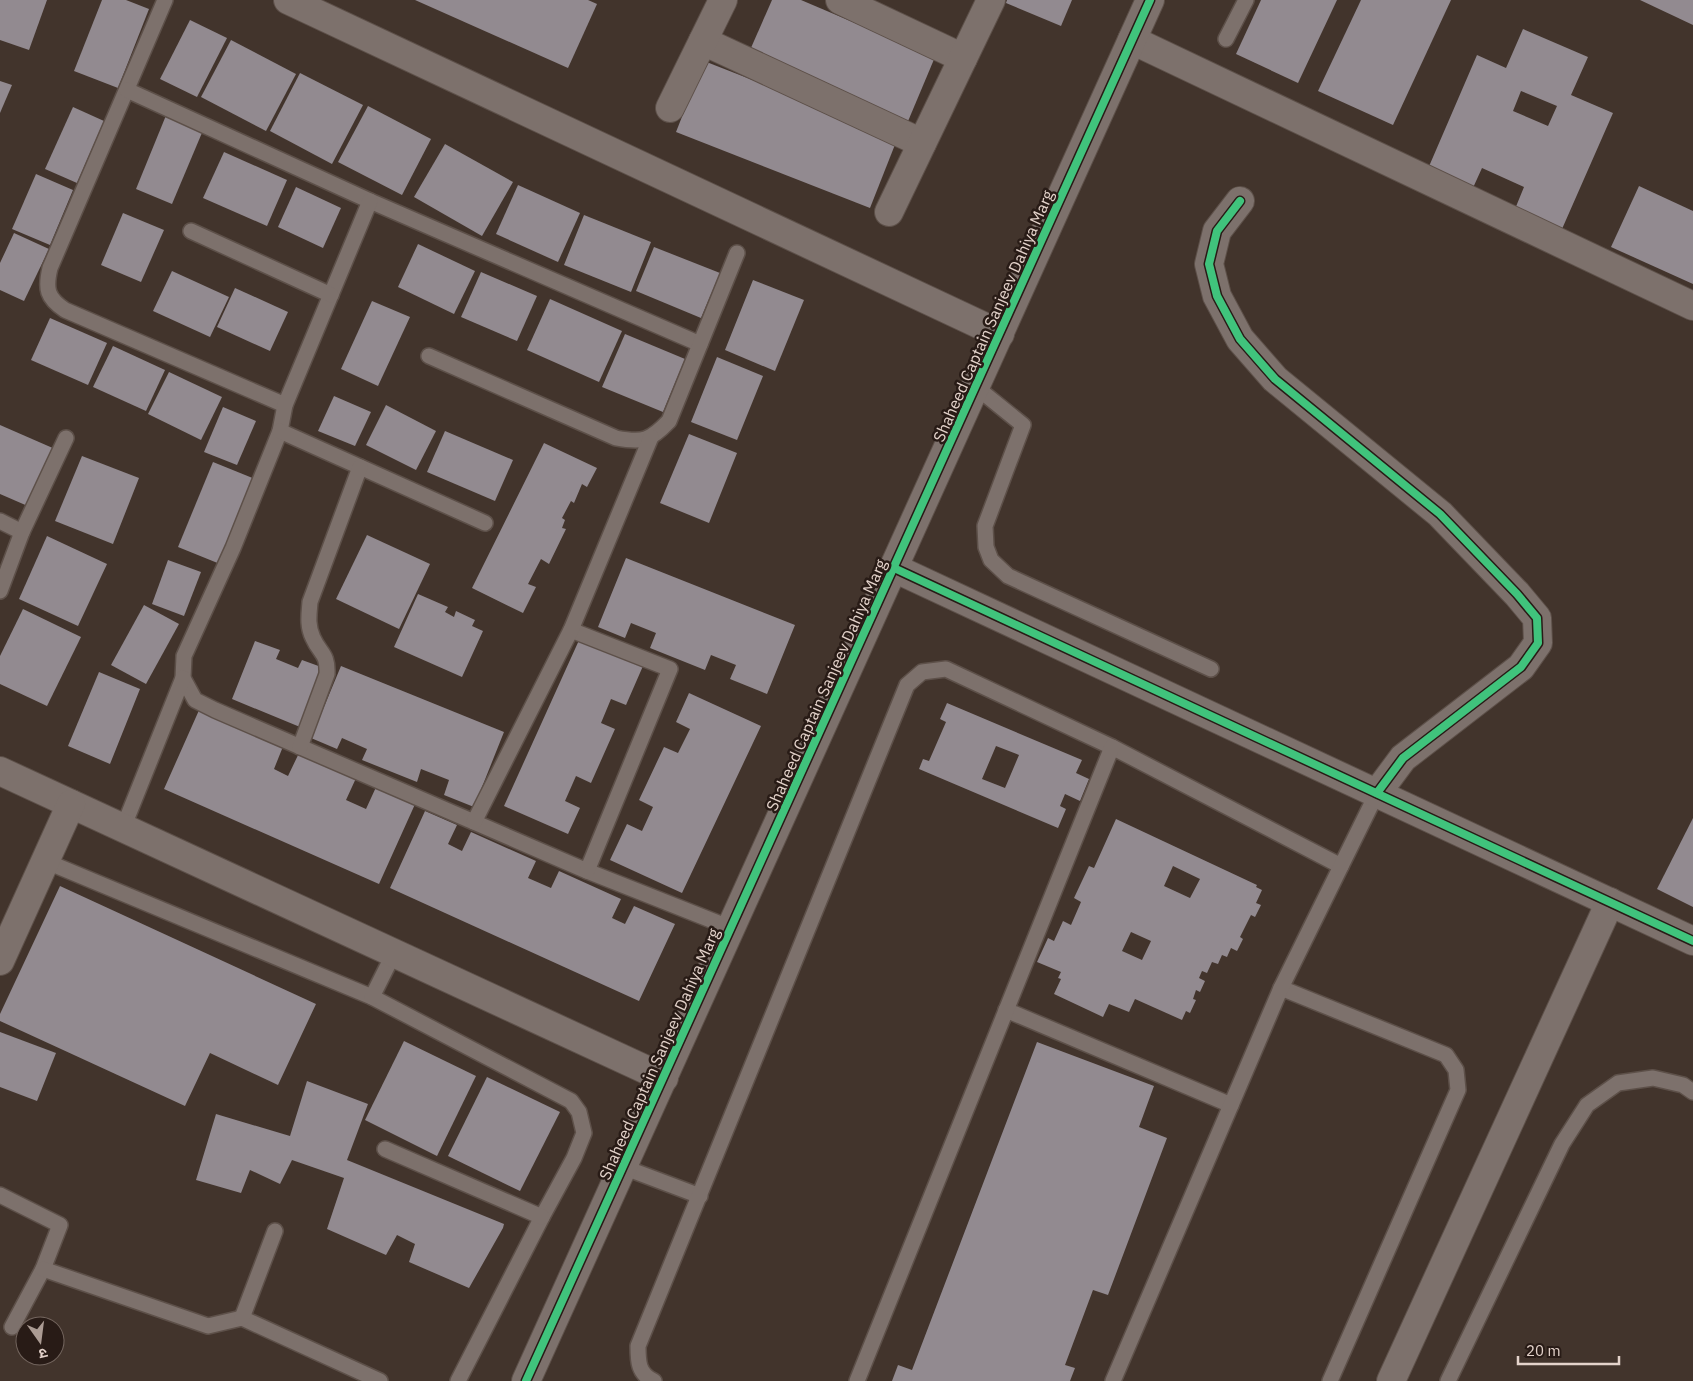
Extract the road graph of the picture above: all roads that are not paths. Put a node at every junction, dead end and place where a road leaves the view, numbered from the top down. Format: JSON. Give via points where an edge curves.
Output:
{"nodes":[{"id":1,"x":165,"y":0,"type":"edge"},
{"id":2,"x":288,"y":0,"type":"edge"},
{"id":3,"x":723,"y":0,"type":"edge"},
{"id":4,"x":840,"y":0,"type":"edge"},
{"id":5,"x":992,"y":0,"type":"edge"},
{"id":6,"x":1150,"y":0,"type":"edge"},
{"id":7,"x":1246,"y":0,"type":"edge"},
{"id":8,"x":1226,"y":39,"type":"dead end"},
{"id":9,"x":1132,"y":40,"type":"junction"},
{"id":10,"x":702,"y":41,"type":"junction"},
{"id":11,"x":963,"y":58,"type":"junction"},
{"id":12,"x":127,"y":90,"type":"junction"},
{"id":13,"x":670,"y":108,"type":"dead end"},
{"id":14,"x":922,"y":144,"type":"junction"},
{"id":15,"x":370,"y":201,"type":"junction"},
{"id":16,"x":1240,"y":201,"type":"dead end"},
{"id":17,"x":889,"y":212,"type":"dead end"},
{"id":18,"x":191,"y":231,"type":"dead end"},
{"id":19,"x":737,"y":253,"type":"dead end"},
{"id":20,"x":331,"y":295,"type":"junction"},
{"id":21,"x":1693,"y":306,"type":"edge"},
{"id":22,"x":1000,"y":334,"type":"junction"},
{"id":23,"x":700,"y":344,"type":"junction"},
{"id":24,"x":429,"y":356,"type":"dead end"},
{"id":25,"x":976,"y":387,"type":"junction"},
{"id":26,"x":285,"y":405,"type":"junction"},
{"id":27,"x":280,"y":431,"type":"junction"},
{"id":28,"x":651,"y":437,"type":"junction"},
{"id":29,"x":66,"y":438,"type":"dead end"},
{"id":30,"x":360,"y":467,"type":"junction"},
{"id":31,"x":0,"y":522,"type":"edge"},
{"id":32,"x":485,"y":523,"type":"dead end"},
{"id":33,"x":22,"y":532,"type":"junction"},
{"id":34,"x":894,"y":568,"type":"junction"},
{"id":35,"x":0,"y":591,"type":"edge"},
{"id":36,"x":571,"y":630,"type":"junction"},
{"id":37,"x":1211,"y":669,"type":"dead end"},
{"id":38,"x":183,"y":678,"type":"junction"},
{"id":39,"x":300,"y":747,"type":"junction"},
{"id":40,"x":1112,"y":747,"type":"junction"},
{"id":41,"x":0,"y":771,"type":"edge"},
{"id":42,"x":1377,"y":793,"type":"junction"},
{"id":43,"x":71,"y":804,"type":"junction"},
{"id":44,"x":474,"y":822,"type":"junction"},
{"id":45,"x":123,"y":828,"type":"junction"},
{"id":46,"x":45,"y":861,"type":"junction"},
{"id":47,"x":1341,"y":866,"type":"junction"},
{"id":48,"x":587,"y":871,"type":"junction"},
{"id":49,"x":1610,"y":902,"type":"junction"},
{"id":50,"x":732,"y":928,"type":"junction"},
{"id":51,"x":1693,"y":941,"type":"edge"},
{"id":52,"x":394,"y":953,"type":"junction"},
{"id":53,"x":0,"y":961,"type":"edge"},
{"id":54,"x":1281,"y":988,"type":"junction"},
{"id":55,"x":372,"y":997,"type":"junction"},
{"id":56,"x":1006,"y":1010,"type":"junction"},
{"id":57,"x":664,"y":1078,"type":"junction"},
{"id":58,"x":1693,"y":1092,"type":"edge"},
{"id":59,"x":1231,"y":1105,"type":"junction"},
{"id":60,"x":386,"y":1149,"type":"dead end"},
{"id":61,"x":623,"y":1167,"type":"junction"},
{"id":62,"x":0,"y":1195,"type":"edge"},
{"id":63,"x":700,"y":1196,"type":"junction"},
{"id":64,"x":542,"y":1216,"type":"junction"},
{"id":65,"x":275,"y":1231,"type":"dead end"},
{"id":66,"x":43,"y":1269,"type":"junction"},
{"id":67,"x":242,"y":1318,"type":"junction"},
{"id":68,"x":12,"y":1327,"type":"dead end"},
{"id":69,"x":380,"y":1381,"type":"edge"},
{"id":70,"x":458,"y":1381,"type":"edge"},
{"id":71,"x":526,"y":1381,"type":"edge"},
{"id":72,"x":654,"y":1381,"type":"edge"},
{"id":73,"x":856,"y":1381,"type":"edge"},
{"id":74,"x":1113,"y":1381,"type":"edge"},
{"id":75,"x":1330,"y":1381,"type":"edge"},
{"id":76,"x":1391,"y":1381,"type":"edge"},
{"id":77,"x":1448,"y":1381,"type":"edge"}],
"edges":[{"from":1,"to":12,"type":"lane"},
{"from":2,"to":22,"type":"street"},
{"from":3,"to":10,"type":"street"},
{"from":4,"to":11,"type":"street"},
{"from":5,"to":11,"type":"street"},
{"from":6,"to":9,"type":"street","name":"Shaheed Captain Sanjeev Dahiya Marg"},
{"from":7,"to":8,"type":"lane"},
{"from":9,"to":21,"type":"street"},
{"from":9,"to":22,"type":"street","name":"Shaheed Captain Sanjeev Dahiya Marg"},
{"from":10,"to":13,"type":"street"},
{"from":10,"to":14,"type":"street"},
{"from":11,"to":14,"type":"street"},
{"from":12,"to":15,"type":"lane"},
{"from":12,"to":26,"type":"lane","via":[[50,268],[48,291],[56,304],[66,310]]},
{"from":14,"to":17,"type":"street"},
{"from":15,"to":20,"type":"lane"},
{"from":15,"to":23,"type":"lane"},
{"from":16,"to":42,"type":"street","via":[[1217,231],[1209,264],[1217,296],[1240,339],[1275,379],[1440,514],[1537,618],[1538,643],[1521,667],[1403,758]]},
{"from":18,"to":20,"type":"lane"},
{"from":19,"to":23,"type":"lane"},
{"from":20,"to":26,"type":"lane"},
{"from":22,"to":25,"type":"street","name":"Shaheed Captain Sanjeev Dahiya Marg"},
{"from":23,"to":28,"type":"lane","via":[[669,421]]},
{"from":24,"to":28,"type":"lane","via":[[616,438],[638,442]]},
{"from":25,"to":34,"type":"street","name":"Shaheed Captain Sanjeev Dahiya Marg"},
{"from":25,"to":37,"type":"lane","via":[[1023,425],[985,526],[986,547],[991,560],[1008,576]]},
{"from":26,"to":27,"type":"lane"},
{"from":27,"to":30,"type":"lane"},
{"from":27,"to":38,"type":"lane","via":[[233,548],[184,656]]},
{"from":28,"to":36,"type":"lane"},
{"from":29,"to":33,"type":"lane"},
{"from":30,"to":32,"type":"lane"},
{"from":30,"to":39,"type":"lane","via":[[310,602],[308,622],[313,639],[328,664]]},
{"from":31,"to":33,"type":"lane"},
{"from":33,"to":35,"type":"lane"},
{"from":34,"to":42,"type":"street"},
{"from":34,"to":50,"type":"street","name":"Shaheed Captain Sanjeev Dahiya Marg"},
{"from":36,"to":44,"type":"lane"},
{"from":36,"to":48,"type":"lane","via":[[670,670]]},
{"from":38,"to":39,"type":"lane","via":[[195,700]]},
{"from":38,"to":45,"type":"lane"},
{"from":39,"to":44,"type":"lane"},
{"from":40,"to":47,"type":"lane"},
{"from":40,"to":56,"type":"lane"},
{"from":40,"to":63,"type":"lane","via":[[946,669],[922,672],[907,685]]},
{"from":41,"to":43,"type":"street"},
{"from":42,"to":47,"type":"lane"},
{"from":42,"to":49,"type":"street"},
{"from":43,"to":45,"type":"street"},
{"from":43,"to":46,"type":"street"},
{"from":44,"to":48,"type":"lane"},
{"from":45,"to":52,"type":"street"},
{"from":46,"to":53,"type":"street"},
{"from":46,"to":55,"type":"lane"},
{"from":47,"to":54,"type":"lane"},
{"from":48,"to":50,"type":"lane"},
{"from":49,"to":51,"type":"street"},
{"from":49,"to":76,"type":"street"},
{"from":50,"to":57,"type":"street","name":"Shaheed Captain Sanjeev Dahiya Marg"},
{"from":52,"to":55,"type":"lane"},
{"from":52,"to":57,"type":"street"},
{"from":54,"to":59,"type":"lane"},
{"from":54,"to":75,"type":"lane","via":[[1446,1055],[1456,1070],[1458,1090]]},
{"from":55,"to":64,"type":"lane","via":[[571,1101],[579,1112],[584,1133]]},
{"from":56,"to":59,"type":"lane"},
{"from":56,"to":73,"type":"lane"},
{"from":57,"to":61,"type":"street","name":"Shaheed Captain Sanjeev Dahiya Marg"},
{"from":58,"to":77,"type":"lane","via":[[1683,1085],[1652,1078],[1618,1083],[1586,1105],[1562,1144]]},
{"from":59,"to":74,"type":"lane"},
{"from":60,"to":64,"type":"lane"},
{"from":61,"to":63,"type":"lane"},
{"from":61,"to":71,"type":"street","name":"Shaheed Captain Sanjeev Dahiya Marg"},
{"from":62,"to":66,"type":"lane","via":[[60,1225]]},
{"from":63,"to":72,"type":"lane","via":[[638,1346],[638,1363],[647,1378]]},
{"from":64,"to":70,"type":"lane"},
{"from":65,"to":67,"type":"lane"},
{"from":66,"to":67,"type":"lane","via":[[208,1326]]},
{"from":66,"to":68,"type":"lane"},
{"from":67,"to":69,"type":"lane"}]}
